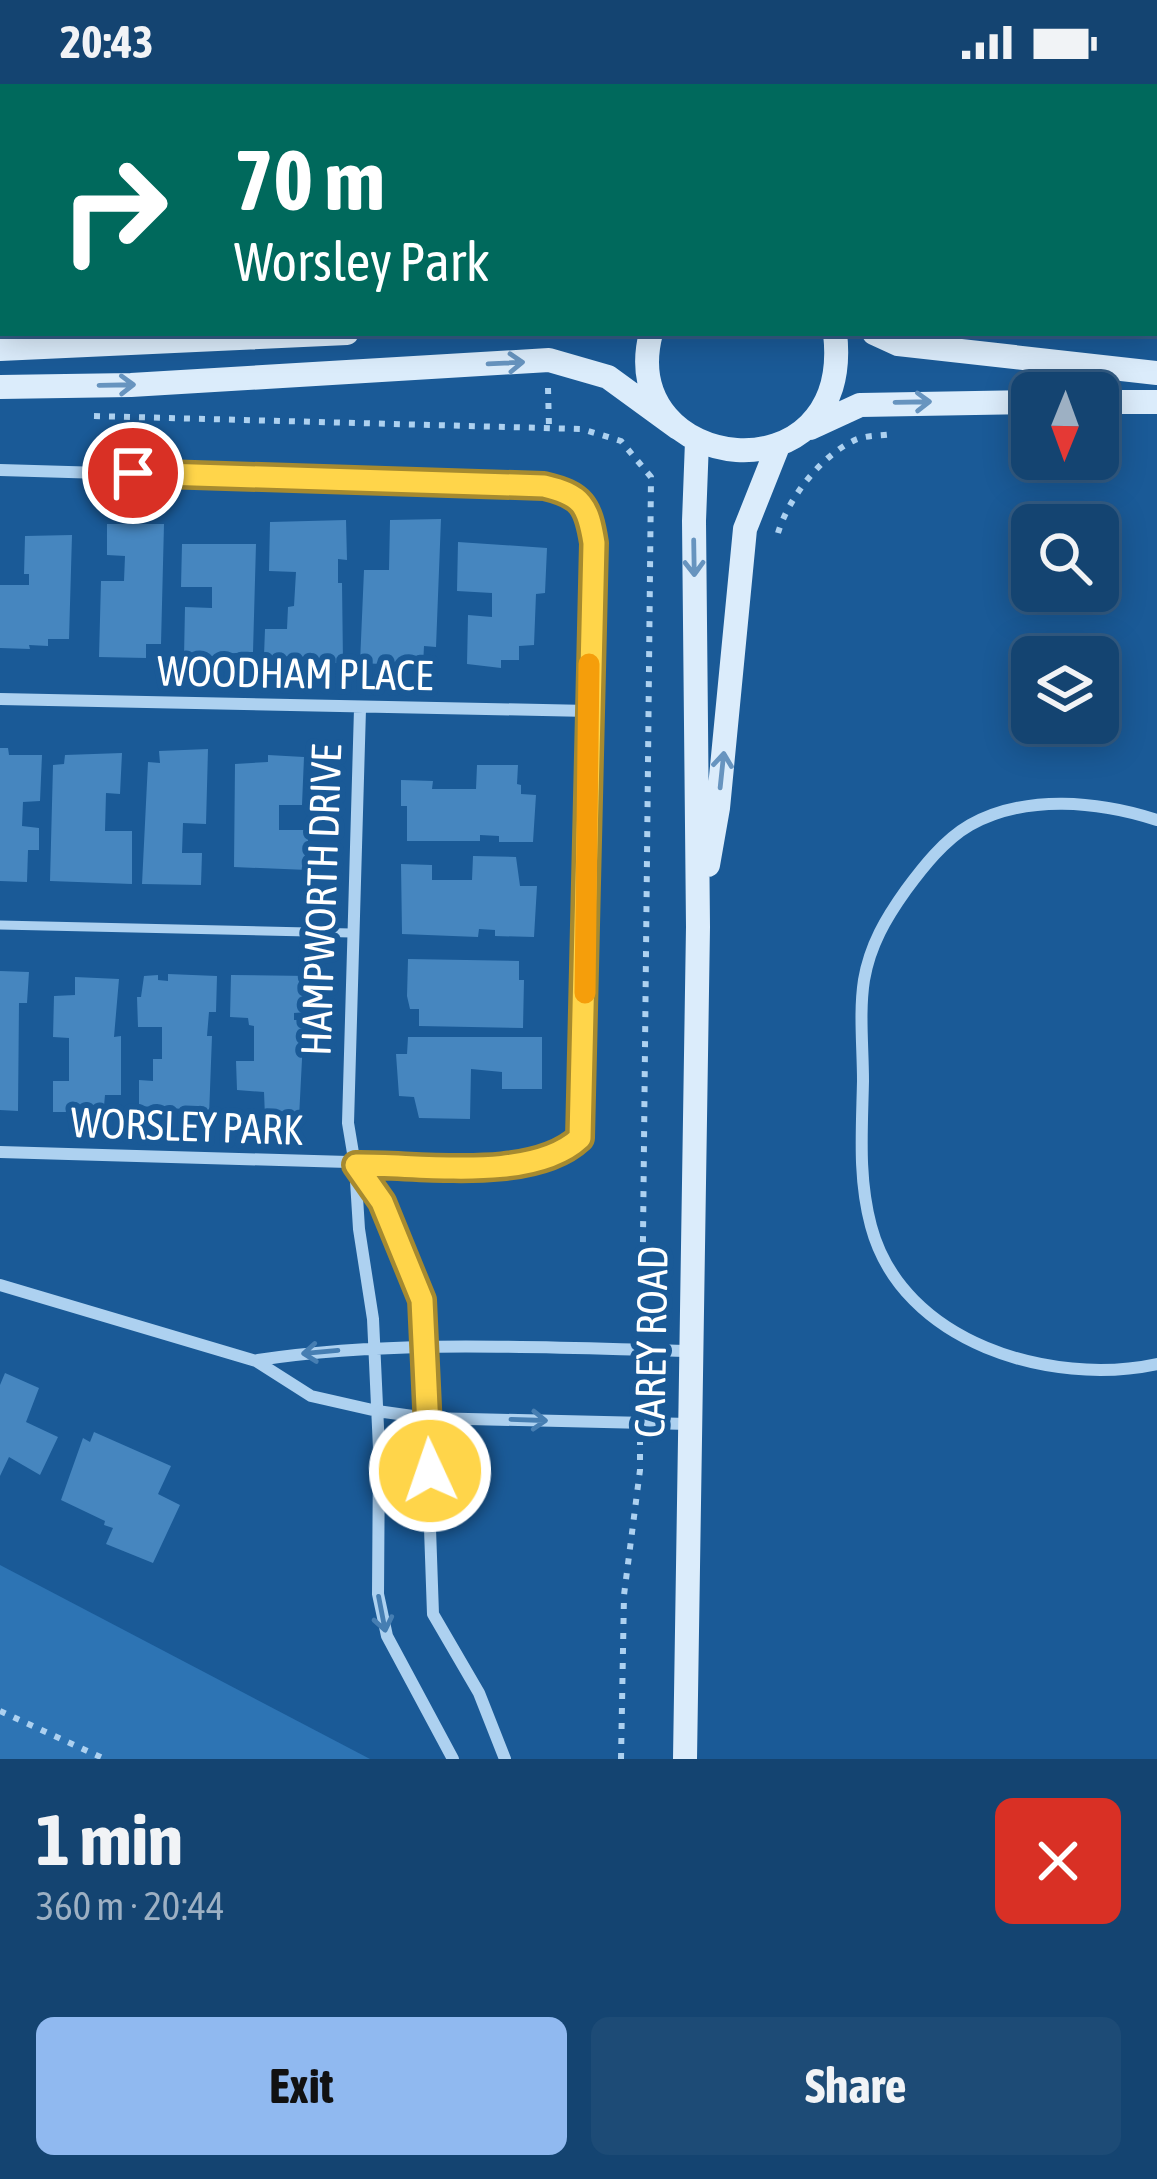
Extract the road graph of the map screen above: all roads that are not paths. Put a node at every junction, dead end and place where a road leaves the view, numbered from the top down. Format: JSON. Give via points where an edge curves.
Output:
{"nodes":[{"id":1,"x":286,"y":336,"type":"edge"},
{"id":2,"x":651,"y":336,"type":"edge"},
{"id":3,"x":835,"y":336,"type":"edge"},
{"id":4,"x":881,"y":336,"type":"edge"},
{"id":5,"x":0,"y":350,"type":"edge"},
{"id":6,"x":1157,"y":373,"type":"edge"},
{"id":7,"x":0,"y":387,"type":"edge"},
{"id":8,"x":1011,"y":401,"type":"edge"},
{"id":9,"x":1119,"y":402,"type":"edge"},
{"id":10,"x":1157,"y":402,"type":"edge"},
{"id":11,"x":802,"y":432,"type":"junction"},
{"id":12,"x":687,"y":435,"type":"junction"},
{"id":13,"x":778,"y":446,"type":"junction"},
{"id":14,"x":0,"y":470,"type":"edge"},
{"id":15,"x":0,"y":699,"type":"edge"},
{"id":16,"x":360,"y":709,"type":"junction"},
{"id":17,"x":589,"y":712,"type":"junction"},
{"id":18,"x":1157,"y":820,"type":"edge"},
{"id":19,"x":0,"y":925,"type":"edge"},
{"id":20,"x":698,"y":927,"type":"junction"},
{"id":21,"x":351,"y":933,"type":"junction"},
{"id":22,"x":0,"y":1152,"type":"edge"},
{"id":23,"x":356,"y":1165,"type":"junction"},
{"id":24,"x":0,"y":1285,"type":"edge"},
{"id":25,"x":374,"y":1348,"type":"junction"},
{"id":26,"x":424,"y":1349,"type":"junction"},
{"id":27,"x":689,"y":1352,"type":"junction"},
{"id":28,"x":256,"y":1360,"type":"junction"},
{"id":29,"x":1157,"y":1364,"type":"edge"},
{"id":30,"x":377,"y":1411,"type":"junction"},
{"id":31,"x":427,"y":1418,"type":"junction"},
{"id":32,"x":689,"y":1424,"type":"junction"},
{"id":33,"x":453,"y":1759,"type":"edge"},
{"id":34,"x":505,"y":1759,"type":"edge"},
{"id":35,"x":685,"y":1759,"type":"edge"}],
"edges":[{"from":1,"to":5,"type":"street"},
{"from":2,"to":12,"type":"street","via":[[648,371],[658,402]]},
{"from":3,"to":11,"type":"street","via":[[833,387]]},
{"from":4,"to":6,"type":"street"},
{"from":7,"to":12,"type":"street","one_way":true,"via":[[549,360],[608,377]]},
{"from":11,"to":8,"type":"street","one_way":true,"via":[[860,405]]},
{"from":9,"to":10,"type":"street"},
{"from":11,"to":13,"type":"street"},
{"from":12,"to":13,"type":"street","via":[[737,452]]},
{"from":12,"to":20,"type":"street","name":"CAREY ROAD","one_way":true},
{"from":20,"to":13,"type":"street","name":"CAREY ROAD","one_way":true,"via":[[745,529]]},
{"from":14,"to":17,"type":"street","name":"WORSLEY PARK","via":[[488,482],[575,495],[594,543]]},
{"from":15,"to":16,"type":"street","name":"WOODHAM PLACE"},
{"from":16,"to":17,"type":"street","name":"WOODHAM PLACE"},
{"from":16,"to":21,"type":"street","name":"HAMPWORTH DRIVE"},
{"from":17,"to":23,"type":"street","name":"WORSLEY PARK","via":[[580,1138],[520,1167]]},
{"from":18,"to":29,"type":"street","via":[[1074,802],[1018,809],[970,825],[926,862],[880,926],[864,980],[861,1174],[872,1231],[901,1287],[939,1324],[1046,1365],[1121,1372]]},
{"from":19,"to":21,"type":"lane"},
{"from":20,"to":27,"type":"street","name":"CAREY ROAD"},
{"from":21,"to":23,"type":"street","name":"HAMPWORTH DRIVE","via":[[349,1123]]},
{"from":22,"to":23,"type":"street","name":"WORSLEY PARK"},
{"from":23,"to":25,"type":"street","name":"HAMPWORTH DRIVE"},
{"from":23,"to":26,"type":"street","name":"HAMPWORTH DRIVE","via":[[382,1202],[422,1300]]},
{"from":24,"to":28,"type":"street"},
{"from":25,"to":26,"type":"street"},
{"from":25,"to":28,"type":"street","one_way":true},
{"from":25,"to":30,"type":"street","name":"HAMPWORTH DRIVE"},
{"from":26,"to":27,"type":"street"},
{"from":26,"to":31,"type":"street","name":"HAMPWORTH DRIVE"},
{"from":27,"to":32,"type":"street","name":"CAREY ROAD"},
{"from":28,"to":30,"type":"street","via":[[311,1396]]},
{"from":30,"to":31,"type":"street"},
{"from":30,"to":33,"type":"street","name":"HAMPWORTH DRIVE","one_way":true,"via":[[378,1594],[387,1636]]},
{"from":31,"to":32,"type":"street","one_way":true},
{"from":31,"to":34,"type":"street","name":"HAMPWORTH DRIVE","via":[[433,1614]]},
{"from":32,"to":35,"type":"street","name":"CAREY ROAD"}]}
